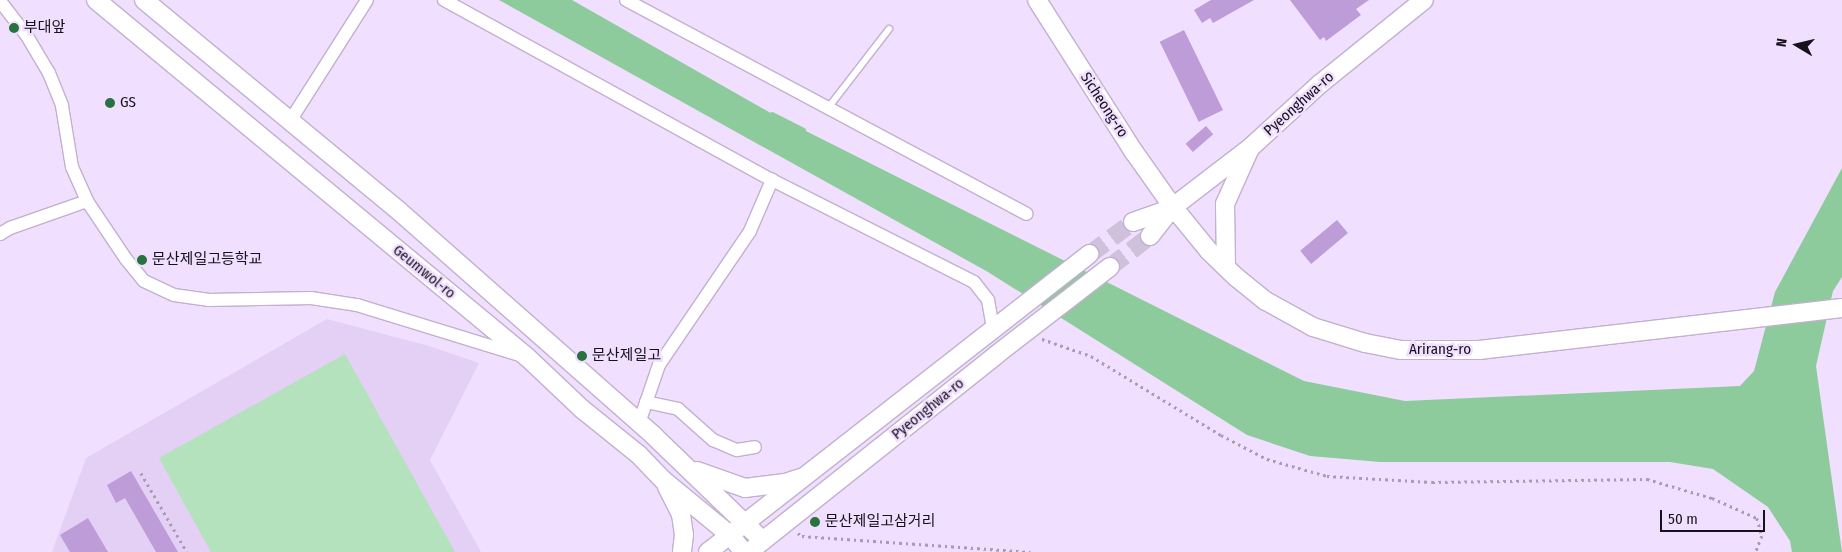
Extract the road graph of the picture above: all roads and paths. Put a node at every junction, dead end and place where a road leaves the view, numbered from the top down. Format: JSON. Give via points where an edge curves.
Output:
{"nodes":[{"id":1,"x":96,"y":0,"type":"edge"},
{"id":2,"x":144,"y":0,"type":"edge"},
{"id":3,"x":367,"y":0,"type":"edge"},
{"id":4,"x":444,"y":0,"type":"edge"},
{"id":5,"x":626,"y":0,"type":"edge"},
{"id":6,"x":1037,"y":0,"type":"edge"},
{"id":7,"x":1424,"y":0,"type":"edge"},
{"id":8,"x":0,"y":1,"type":"edge"},
{"id":9,"x":889,"y":29,"type":"dead end"},
{"id":10,"x":828,"y":108,"type":"junction"},
{"id":11,"x":290,"y":121,"type":"junction"},
{"id":12,"x":1250,"y":148,"type":"junction"},
{"id":13,"x":772,"y":180,"type":"junction"},
{"id":14,"x":87,"y":201,"type":"junction"},
{"id":15,"x":1173,"y":207,"type":"junction"},
{"id":16,"x":1026,"y":214,"type":"dead end"},
{"id":17,"x":1133,"y":222,"type":"tunnel mouth"},
{"id":18,"x":0,"y":234,"type":"edge"},
{"id":19,"x":1150,"y":236,"type":"tunnel mouth"},
{"id":20,"x":1090,"y":254,"type":"tunnel mouth"},
{"id":21,"x":1110,"y":267,"type":"tunnel mouth"},
{"id":22,"x":1226,"y":267,"type":"junction"},
{"id":23,"x":1842,"y":308,"type":"edge"},
{"id":24,"x":993,"y":327,"type":"junction"},
{"id":25,"x":1036,"y":341,"type":"dead end"},
{"id":26,"x":527,"y":357,"type":"junction"},
{"id":27,"x":646,"y":402,"type":"junction"},
{"id":28,"x":639,"y":423,"type":"junction"},
{"id":29,"x":755,"y":448,"type":"dead end"},
{"id":30,"x":685,"y":466,"type":"junction"},
{"id":31,"x":141,"y":473,"type":"dead end"},
{"id":32,"x":807,"y":476,"type":"junction"},
{"id":33,"x":663,"y":480,"type":"junction"},
{"id":34,"x":747,"y":523,"type":"junction"},
{"id":35,"x":787,"y":523,"type":"junction"},
{"id":36,"x":730,"y":535,"type":"junction"},
{"id":37,"x":763,"y":541,"type":"junction"},
{"id":38,"x":186,"y":552,"type":"edge"},
{"id":39,"x":682,"y":552,"type":"edge"},
{"id":40,"x":708,"y":552,"type":"edge"},
{"id":41,"x":744,"y":552,"type":"edge"},
{"id":42,"x":749,"y":552,"type":"edge"},
{"id":43,"x":1030,"y":552,"type":"edge"},
{"id":44,"x":1756,"y":552,"type":"edge"}],
"edges":[{"from":1,"to":26,"type":"main road","name":"Geumwol-ro"},
{"from":2,"to":11,"type":"main road","name":"Geumwol-ro"},
{"from":3,"to":11,"type":"street"},
{"from":4,"to":13,"type":"street"},
{"from":5,"to":10,"type":"street"},
{"from":6,"to":15,"type":"main road","name":"Sicheong-ro"},
{"from":7,"to":12,"type":"main road","name":"Pyeonghwa-ro","via":[[1321,83]]},
{"from":8,"to":14,"type":"street","via":[[27,36],[49,73],[62,106],[72,166]]},
{"from":9,"to":10,"type":"lane"},
{"from":10,"to":16,"type":"street"},
{"from":11,"to":28,"type":"main road","name":"Geumwol-ro","via":[[400,212]]},
{"from":12,"to":15,"type":"main road","name":"Pyeonghwa-ro"},
{"from":12,"to":22,"type":"main road","via":[[1225,204]]},
{"from":13,"to":24,"type":"street","via":[[974,282],[988,300]]},
{"from":13,"to":27,"type":"street","via":[[750,231],[659,365]]},
{"from":14,"to":18,"type":"street"},
{"from":14,"to":26,"type":"street","via":[[144,281],[174,295],[208,300],[311,298],[357,305]]},
{"from":15,"to":17,"type":"main road","name":"Pyeonghwa-ro"},
{"from":15,"to":19,"type":"main road","name":"Pyeonghwa-ro"},
{"from":15,"to":22,"type":"main road","name":"Arirang-ro"},
{"from":20,"to":24,"type":"main road","name":"Pyeonghwa-ro"},
{"from":21,"to":35,"type":"main road","name":"Pyeonghwa-ro"},
{"from":22,"to":23,"type":"main road","name":"Arirang-ro","via":[[1266,301],[1313,327],[1364,343],[1401,350],[1479,350]]},
{"from":24,"to":32,"type":"main road","name":"Pyeonghwa-ro"},
{"from":25,"to":44,"type":"path","via":[[1044,338],[1091,356],[1221,435],[1267,459],[1327,476],[1432,482],[1647,479],[1712,498],[1757,518],[1762,536]]},
{"from":26,"to":33,"type":"main road","name":"Geumwol-ro"},
{"from":27,"to":28,"type":"street"},
{"from":27,"to":29,"type":"street","via":[[678,409],[714,440],[737,450]]},
{"from":28,"to":30,"type":"main road","name":"Geumwol-ro"},
{"from":30,"to":32,"type":"main road","via":[[745,488],[785,483]]},
{"from":30,"to":34,"type":"main road","name":"Geumwol-ro"},
{"from":31,"to":38,"type":"path"},
{"from":32,"to":34,"type":"main road","name":"Pyeonghwa-ro"},
{"from":33,"to":36,"type":"main road","name":"Geumwol-ro"},
{"from":33,"to":39,"type":"main road","via":[[681,514]]},
{"from":34,"to":36,"type":"main road","name":"Pyeonghwa-ro"},
{"from":34,"to":37,"type":"main road","name":"Geumwol-ro"},
{"from":35,"to":37,"type":"main road","name":"Pyeonghwa-ro"},
{"from":35,"to":43,"type":"path","via":[[802,536]]},
{"from":36,"to":40,"type":"main road","name":"Pyeonghwa-ro"},
{"from":36,"to":41,"type":"main road","name":"Geumwol-ro"},
{"from":37,"to":42,"type":"main road","name":"Pyeonghwa-ro"}]}
